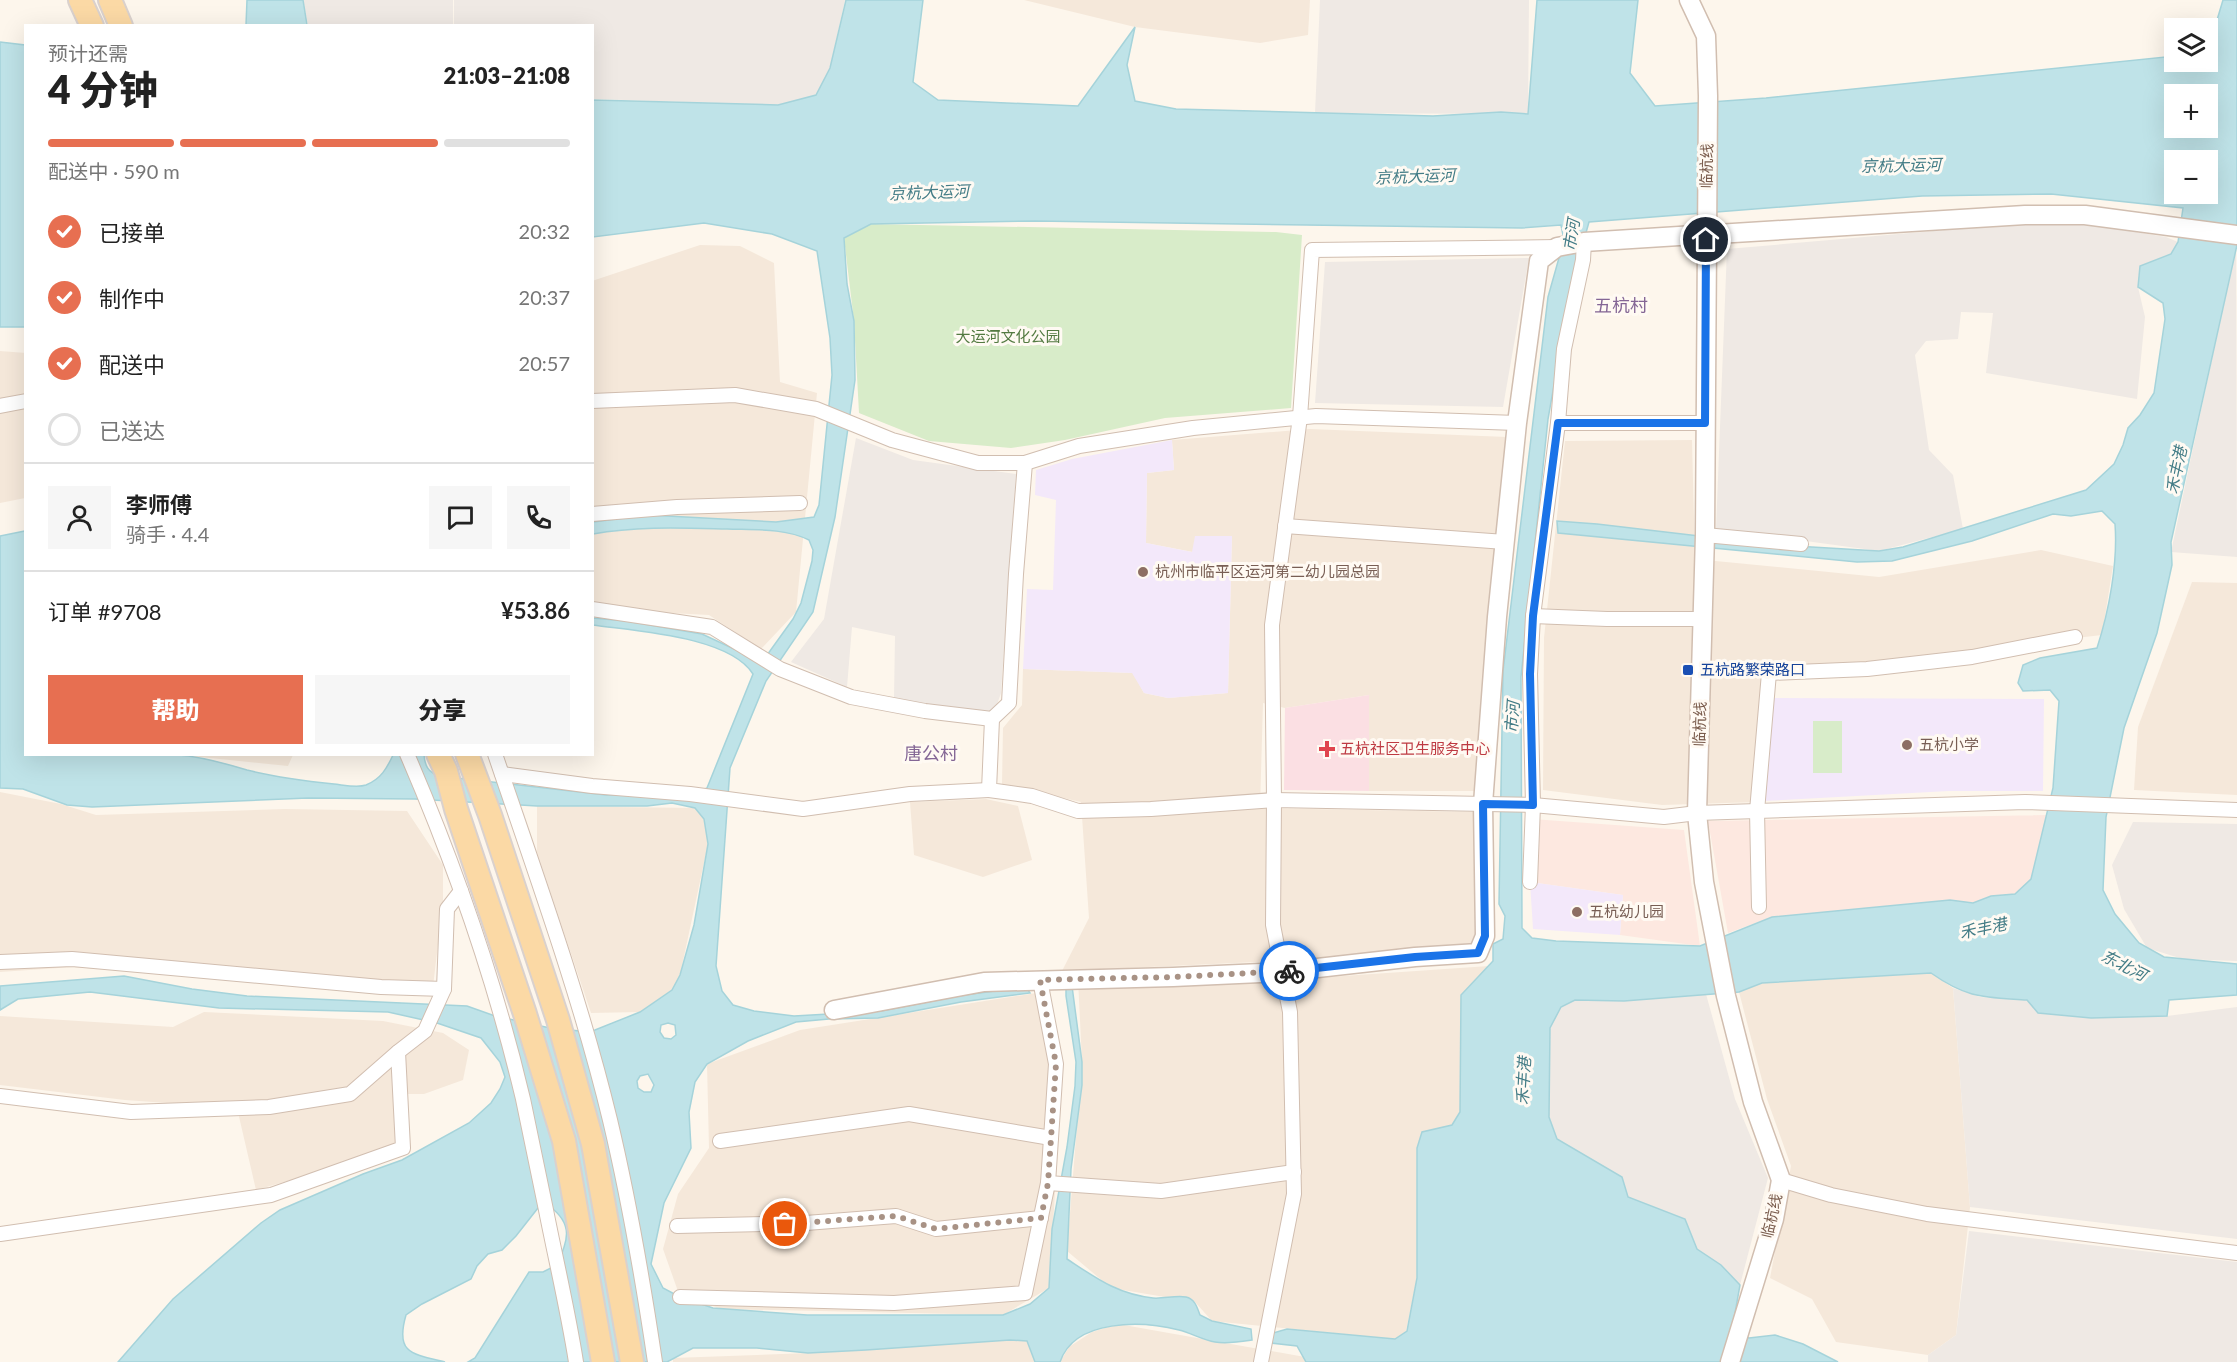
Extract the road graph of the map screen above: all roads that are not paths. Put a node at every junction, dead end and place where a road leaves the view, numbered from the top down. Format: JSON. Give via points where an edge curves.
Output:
{"nodes":[{"id":1,"x":80,"y":0,"type":"edge"},
{"id":2,"x":110,"y":0,"type":"edge"},
{"id":3,"x":1689,"y":0,"type":"edge"},
{"id":4,"x":91,"y":24,"type":"edge"},
{"id":5,"x":121,"y":24,"type":"edge"},
{"id":6,"x":2237,"y":235,"type":"edge"},
{"id":7,"x":1583,"y":242,"type":"junction"},
{"id":8,"x":1557,"y":247,"type":"junction"},
{"id":9,"x":24,"y":401,"type":"edge"},
{"id":10,"x":594,"y":402,"type":"edge"},
{"id":11,"x":0,"y":406,"type":"edge"},
{"id":12,"x":1300,"y":417,"type":"junction"},
{"id":13,"x":1517,"y":423,"type":"junction"},
{"id":14,"x":1558,"y":423,"type":"junction"},
{"id":15,"x":1705,"y":423,"type":"junction"},
{"id":16,"x":1025,"y":463,"type":"junction"},
{"id":17,"x":800,"y":503,"type":"dead end"},
{"id":18,"x":594,"y":514,"type":"edge"},
{"id":19,"x":1285,"y":526,"type":"junction"},
{"id":20,"x":1505,"y":542,"type":"junction"},
{"id":21,"x":1705,"y":542,"type":"junction"},
{"id":22,"x":1801,"y":544,"type":"dead end"},
{"id":23,"x":594,"y":609,"type":"edge"},
{"id":24,"x":1533,"y":616,"type":"junction"},
{"id":25,"x":1703,"y":619,"type":"junction"},
{"id":26,"x":2075,"y":637,"type":"dead end"},
{"id":27,"x":992,"y":719,"type":"junction"},
{"id":28,"x":408,"y":756,"type":"edge"},
{"id":29,"x":439,"y":756,"type":"edge"},
{"id":30,"x":468,"y":756,"type":"edge"},
{"id":31,"x":496,"y":756,"type":"edge"},
{"id":32,"x":504,"y":779,"type":"junction"},
{"id":33,"x":989,"y":790,"type":"junction"},
{"id":34,"x":1274,"y":800,"type":"junction"},
{"id":35,"x":1483,"y":804,"type":"junction"},
{"id":36,"x":1532,"y":805,"type":"junction"},
{"id":37,"x":2237,"y":810,"type":"edge"},
{"id":38,"x":1756,"y":811,"type":"junction"},
{"id":39,"x":1697,"y":813,"type":"junction"},
{"id":40,"x":1530,"y":882,"type":"dead end"},
{"id":41,"x":461,"y":891,"type":"junction"},
{"id":42,"x":1759,"y":907,"type":"dead end"},
{"id":43,"x":0,"y":962,"type":"edge"},
{"id":44,"x":1282,"y":972,"type":"junction"},
{"id":45,"x":1040,"y":980,"type":"junction"},
{"id":46,"x":444,"y":989,"type":"junction"},
{"id":47,"x":834,"y":1010,"type":"dead end"},
{"id":48,"x":398,"y":1052,"type":"junction"},
{"id":49,"x":0,"y":1096,"type":"edge"},
{"id":50,"x":1051,"y":1138,"type":"junction"},
{"id":51,"x":720,"y":1141,"type":"dead end"},
{"id":52,"x":1294,"y":1172,"type":"junction"},
{"id":53,"x":1781,"y":1180,"type":"junction"},
{"id":54,"x":1048,"y":1183,"type":"junction"},
{"id":55,"x":1041,"y":1218,"type":"junction"},
{"id":56,"x":677,"y":1226,"type":"dead end"},
{"id":57,"x":0,"y":1234,"type":"edge"},
{"id":58,"x":2237,"y":1253,"type":"edge"},
{"id":59,"x":681,"y":1297,"type":"dead end"},
{"id":60,"x":576,"y":1362,"type":"edge"},
{"id":61,"x":603,"y":1362,"type":"edge"},
{"id":62,"x":632,"y":1362,"type":"edge"},
{"id":63,"x":656,"y":1362,"type":"edge"},
{"id":64,"x":1261,"y":1362,"type":"edge"},
{"id":65,"x":1730,"y":1362,"type":"edge"}],
"edges":[{"from":1,"to":4,"type":"main road"},
{"from":2,"to":5,"type":"main road"},
{"from":3,"to":15,"type":"street","name":"临杭线","via":[[1706,36]]},
{"from":6,"to":7,"type":"street","bridge":true,"via":[[2085,215],[2025,215]]},
{"from":7,"to":8,"type":"street"},
{"from":7,"to":14,"type":"street","via":[[1583,260],[1564,349]]},
{"from":8,"to":12,"type":"street","via":[[1312,250]]},
{"from":8,"to":13,"type":"street","via":[[1539,261]]},
{"from":9,"to":11,"type":"street"},
{"from":10,"to":16,"type":"street","via":[[735,395],[816,409],[892,440],[978,463]]},
{"from":12,"to":13,"type":"street"},
{"from":12,"to":16,"type":"street","via":[[1193,428],[1079,446]]},
{"from":12,"to":19,"type":"street"},
{"from":13,"to":20,"type":"street"},
{"from":14,"to":15,"type":"street"},
{"from":14,"to":24,"type":"street"},
{"from":15,"to":21,"type":"street","name":"临杭线"},
{"from":16,"to":27,"type":"street","via":[[1009,703]]},
{"from":17,"to":18,"type":"street"},
{"from":19,"to":20,"type":"street"},
{"from":19,"to":34,"type":"street","via":[[1272,625]]},
{"from":20,"to":35,"type":"street"},
{"from":21,"to":22,"type":"street"},
{"from":21,"to":25,"type":"street","name":"临杭线"},
{"from":23,"to":27,"type":"street","via":[[712,627],[780,669],[851,698]]},
{"from":24,"to":25,"type":"street"},
{"from":24,"to":36,"type":"street"},
{"from":25,"to":39,"type":"street","name":"临杭线"},
{"from":26,"to":38,"type":"street","via":[[1972,657],[1867,669],[1769,673]]},
{"from":27,"to":33,"type":"street"},
{"from":28,"to":41,"type":"street"},
{"from":29,"to":61,"type":"main road","via":[[564,1141]]},
{"from":30,"to":62,"type":"main road","via":[[558,1020],[592,1144]]},
{"from":31,"to":32,"type":"street"},
{"from":32,"to":33,"type":"street","via":[[803,808],[910,794]]},
{"from":32,"to":63,"type":"street","via":[[576,999],[610,1120]]},
{"from":33,"to":34,"type":"street","via":[[1032,796],[1078,812]]},
{"from":34,"to":35,"type":"street"},
{"from":34,"to":44,"type":"street","via":[[1273,925]]},
{"from":35,"to":36,"type":"street"},
{"from":35,"to":44,"type":"street","via":[[1485,936],[1478,953]]},
{"from":36,"to":39,"type":"street","via":[[1664,817]]},
{"from":36,"to":40,"type":"street"},
{"from":37,"to":38,"type":"street","via":[[2047,803]]},
{"from":38,"to":39,"type":"street"},
{"from":38,"to":42,"type":"street"},
{"from":39,"to":53,"type":"street","name":"临杭线","via":[[1704,882],[1726,996],[1753,1102]]},
{"from":41,"to":46,"type":"street","via":[[447,909]]},
{"from":41,"to":60,"type":"street","via":[[522,1098]]},
{"from":43,"to":46,"type":"street","via":[[72,959],[381,987]]},
{"from":44,"to":45,"type":"street"},
{"from":44,"to":52,"type":"street","via":[[1290,1012]]},
{"from":45,"to":47,"type":"street","via":[[984,982]]},
{"from":45,"to":50,"type":"street","via":[[1056,1064]]},
{"from":46,"to":48,"type":"street","via":[[425,1031]]},
{"from":48,"to":49,"type":"street","via":[[350,1094],[269,1107],[131,1112]]},
{"from":48,"to":57,"type":"street","via":[[403,1148],[271,1196]]},
{"from":50,"to":51,"type":"street","via":[[909,1114]]},
{"from":50,"to":54,"type":"street"},
{"from":52,"to":54,"type":"street","via":[[1161,1191]]},
{"from":52,"to":64,"type":"street","via":[[1294,1194]]},
{"from":53,"to":58,"type":"street","via":[[1831,1195],[1927,1214]]},
{"from":53,"to":65,"type":"street","name":"临杭线","via":[[1774,1219]]},
{"from":54,"to":55,"type":"street"},
{"from":55,"to":56,"type":"street","via":[[936,1229],[896,1216]]},
{"from":55,"to":59,"type":"street","via":[[1025,1293],[894,1303]]}]}
